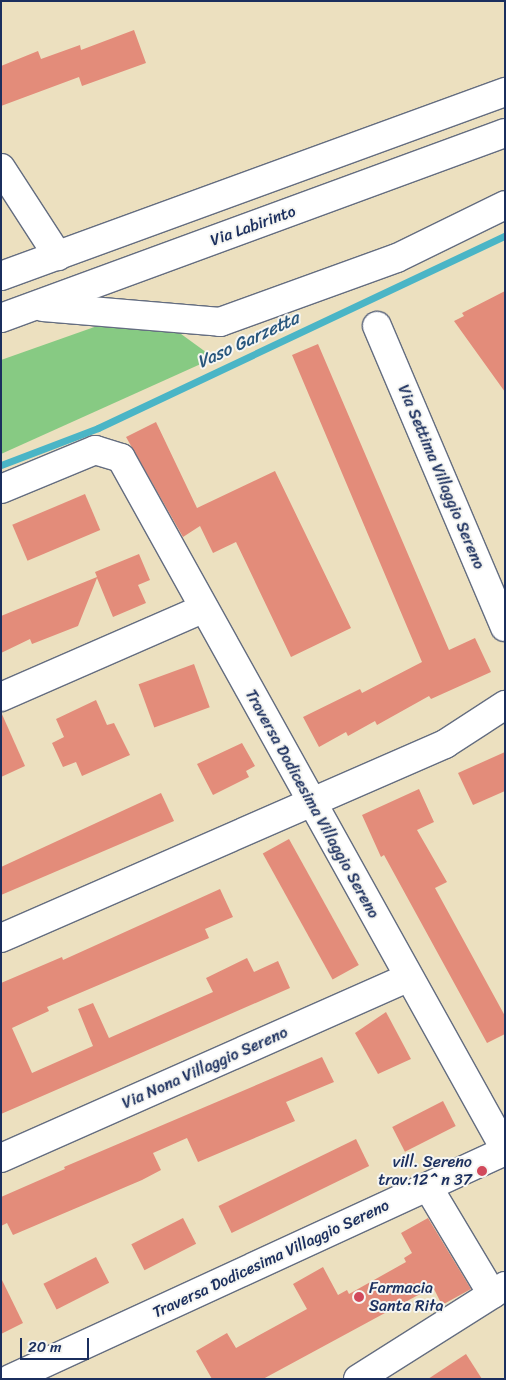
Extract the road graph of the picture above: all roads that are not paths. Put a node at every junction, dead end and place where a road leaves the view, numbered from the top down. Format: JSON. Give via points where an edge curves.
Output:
{"nodes":[{"id":1,"x":505,"y":92,"type":"edge"},
{"id":2,"x":505,"y":133,"type":"edge"},
{"id":3,"x":1,"y":168,"type":"edge"},
{"id":4,"x":505,"y":205,"type":"edge"},
{"id":5,"x":58,"y":256,"type":"junction"},
{"id":6,"x":1,"y":276,"type":"edge"},
{"id":7,"x":34,"y":306,"type":"junction"},
{"id":8,"x":1,"y":318,"type":"edge"},
{"id":9,"x":377,"y":326,"type":"dead end"},
{"id":10,"x":1,"y":489,"type":"edge"},
{"id":11,"x":202,"y":609,"type":"junction"},
{"id":12,"x":505,"y":627,"type":"edge"},
{"id":13,"x":1,"y":697,"type":"edge"},
{"id":14,"x":505,"y":705,"type":"edge"},
{"id":15,"x":311,"y":800,"type":"junction"},
{"id":16,"x":1,"y":938,"type":"edge"},
{"id":17,"x":408,"y":978,"type":"junction"},
{"id":18,"x":505,"y":1150,"type":"edge"},
{"id":19,"x":1,"y":1158,"type":"edge"},
{"id":20,"x":428,"y":1187,"type":"junction"},
{"id":21,"x":498,"y":1290,"type":"edge"},
{"id":22,"x":10,"y":1379,"type":"edge"},
{"id":23,"x":358,"y":1379,"type":"edge"}],
"edges":[{"from":1,"to":5,"type":"street"},
{"from":2,"to":7,"type":"street","name":"Via Labirinto"},
{"from":3,"to":5,"type":"street"},
{"from":4,"to":7,"type":"street","via":[[397,258],[220,322]]},
{"from":5,"to":6,"type":"street"},
{"from":7,"to":8,"type":"street","name":"Via Labirinto"},
{"from":9,"to":12,"type":"street","name":"Via Settima Villaggio Sereno"},
{"from":10,"to":11,"type":"street","name":"Traversa Dodicesima Villaggio Sereno","via":[[95,450],[121,458]]},
{"from":11,"to":13,"type":"street"},
{"from":11,"to":15,"type":"street","name":"Traversa Dodicesima Villaggio Sereno"},
{"from":14,"to":15,"type":"street","via":[[444,744]]},
{"from":15,"to":16,"type":"street"},
{"from":15,"to":17,"type":"street","name":"Traversa Dodicesima Villaggio Sereno"},
{"from":17,"to":18,"type":"street","name":"Traversa Dodicesima Villaggio Sereno"},
{"from":17,"to":19,"type":"street","name":"Via Nona Villaggio Sereno"},
{"from":18,"to":20,"type":"street","name":"Traversa Dodicesima Villaggio Sereno"},
{"from":20,"to":21,"type":"street"},
{"from":20,"to":22,"type":"street","name":"Traversa Dodicesima Villaggio Sereno"},
{"from":21,"to":23,"type":"street"}]}
